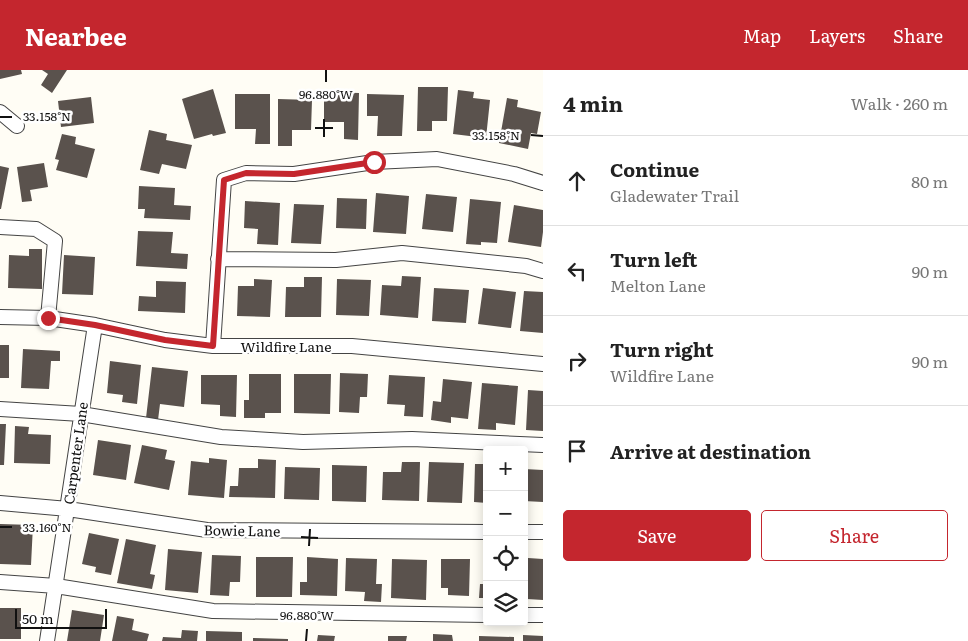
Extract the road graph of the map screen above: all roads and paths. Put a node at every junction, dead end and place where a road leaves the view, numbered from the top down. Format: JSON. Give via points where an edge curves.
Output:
{"nodes":[{"id":1,"x":0,"y":112,"type":"edge"},
{"id":2,"x":17,"y":126,"type":"dead end"},
{"id":3,"x":543,"y":183,"type":"edge"},
{"id":4,"x":0,"y":227,"type":"edge"},
{"id":5,"x":218,"y":259,"type":"junction"},
{"id":6,"x":543,"y":271,"type":"edge"},
{"id":7,"x":0,"y":317,"type":"edge"},
{"id":8,"x":48,"y":318,"type":"junction"},
{"id":9,"x":95,"y":325,"type":"junction"},
{"id":10,"x":213,"y":346,"type":"junction"},
{"id":11,"x":543,"y":364,"type":"edge"},
{"id":12,"x":0,"y":409,"type":"edge"},
{"id":13,"x":81,"y":414,"type":"junction"},
{"id":14,"x":543,"y":445,"type":"edge"},
{"id":15,"x":0,"y":503,"type":"edge"},
{"id":16,"x":68,"y":509,"type":"junction"},
{"id":17,"x":483,"y":532,"type":"edge"},
{"id":18,"x":528,"y":532,"type":"edge"},
{"id":19,"x":543,"y":532,"type":"edge"},
{"id":20,"x":0,"y":582,"type":"edge"},
{"id":21,"x":56,"y":586,"type":"junction"},
{"id":22,"x":483,"y":615,"type":"edge"},
{"id":23,"x":528,"y":615,"type":"edge"},
{"id":24,"x":543,"y":615,"type":"edge"},
{"id":25,"x":47,"y":641,"type":"edge"}],
"edges":[{"from":1,"to":2,"type":"street"},
{"from":3,"to":5,"type":"street","via":[[437,159],[374,162],[294,174],[246,173],[224,180]]},
{"from":4,"to":8,"type":"street","via":[[36,229],[55,241]]},
{"from":5,"to":6,"type":"street","via":[[336,260],[402,253],[526,266]]},
{"from":5,"to":10,"type":"street"},
{"from":7,"to":8,"type":"street","name":"Wildfire Lane"},
{"from":8,"to":9,"type":"street","name":"Wildfire Lane"},
{"from":9,"to":10,"type":"street","name":"Wildfire Lane","via":[[165,340]]},
{"from":9,"to":13,"type":"street","name":"Carpenter Lane"},
{"from":10,"to":11,"type":"street","name":"Wildfire Lane","via":[[352,346]]},
{"from":12,"to":13,"type":"street"},
{"from":13,"to":14,"type":"street","via":[[221,437],[303,442],[412,439]]},
{"from":13,"to":16,"type":"street","name":"Carpenter Lane"},
{"from":15,"to":16,"type":"street","name":"Bowie Lane"},
{"from":16,"to":17,"type":"street","name":"Bowie Lane","via":[[207,530]]},
{"from":16,"to":21,"type":"street","name":"Carpenter Lane"},
{"from":18,"to":19,"type":"street"},
{"from":20,"to":21,"type":"street"},
{"from":21,"to":22,"type":"street","via":[[213,611]]},
{"from":21,"to":25,"type":"street","name":"Carpenter Lane"},
{"from":23,"to":24,"type":"street"}]}
